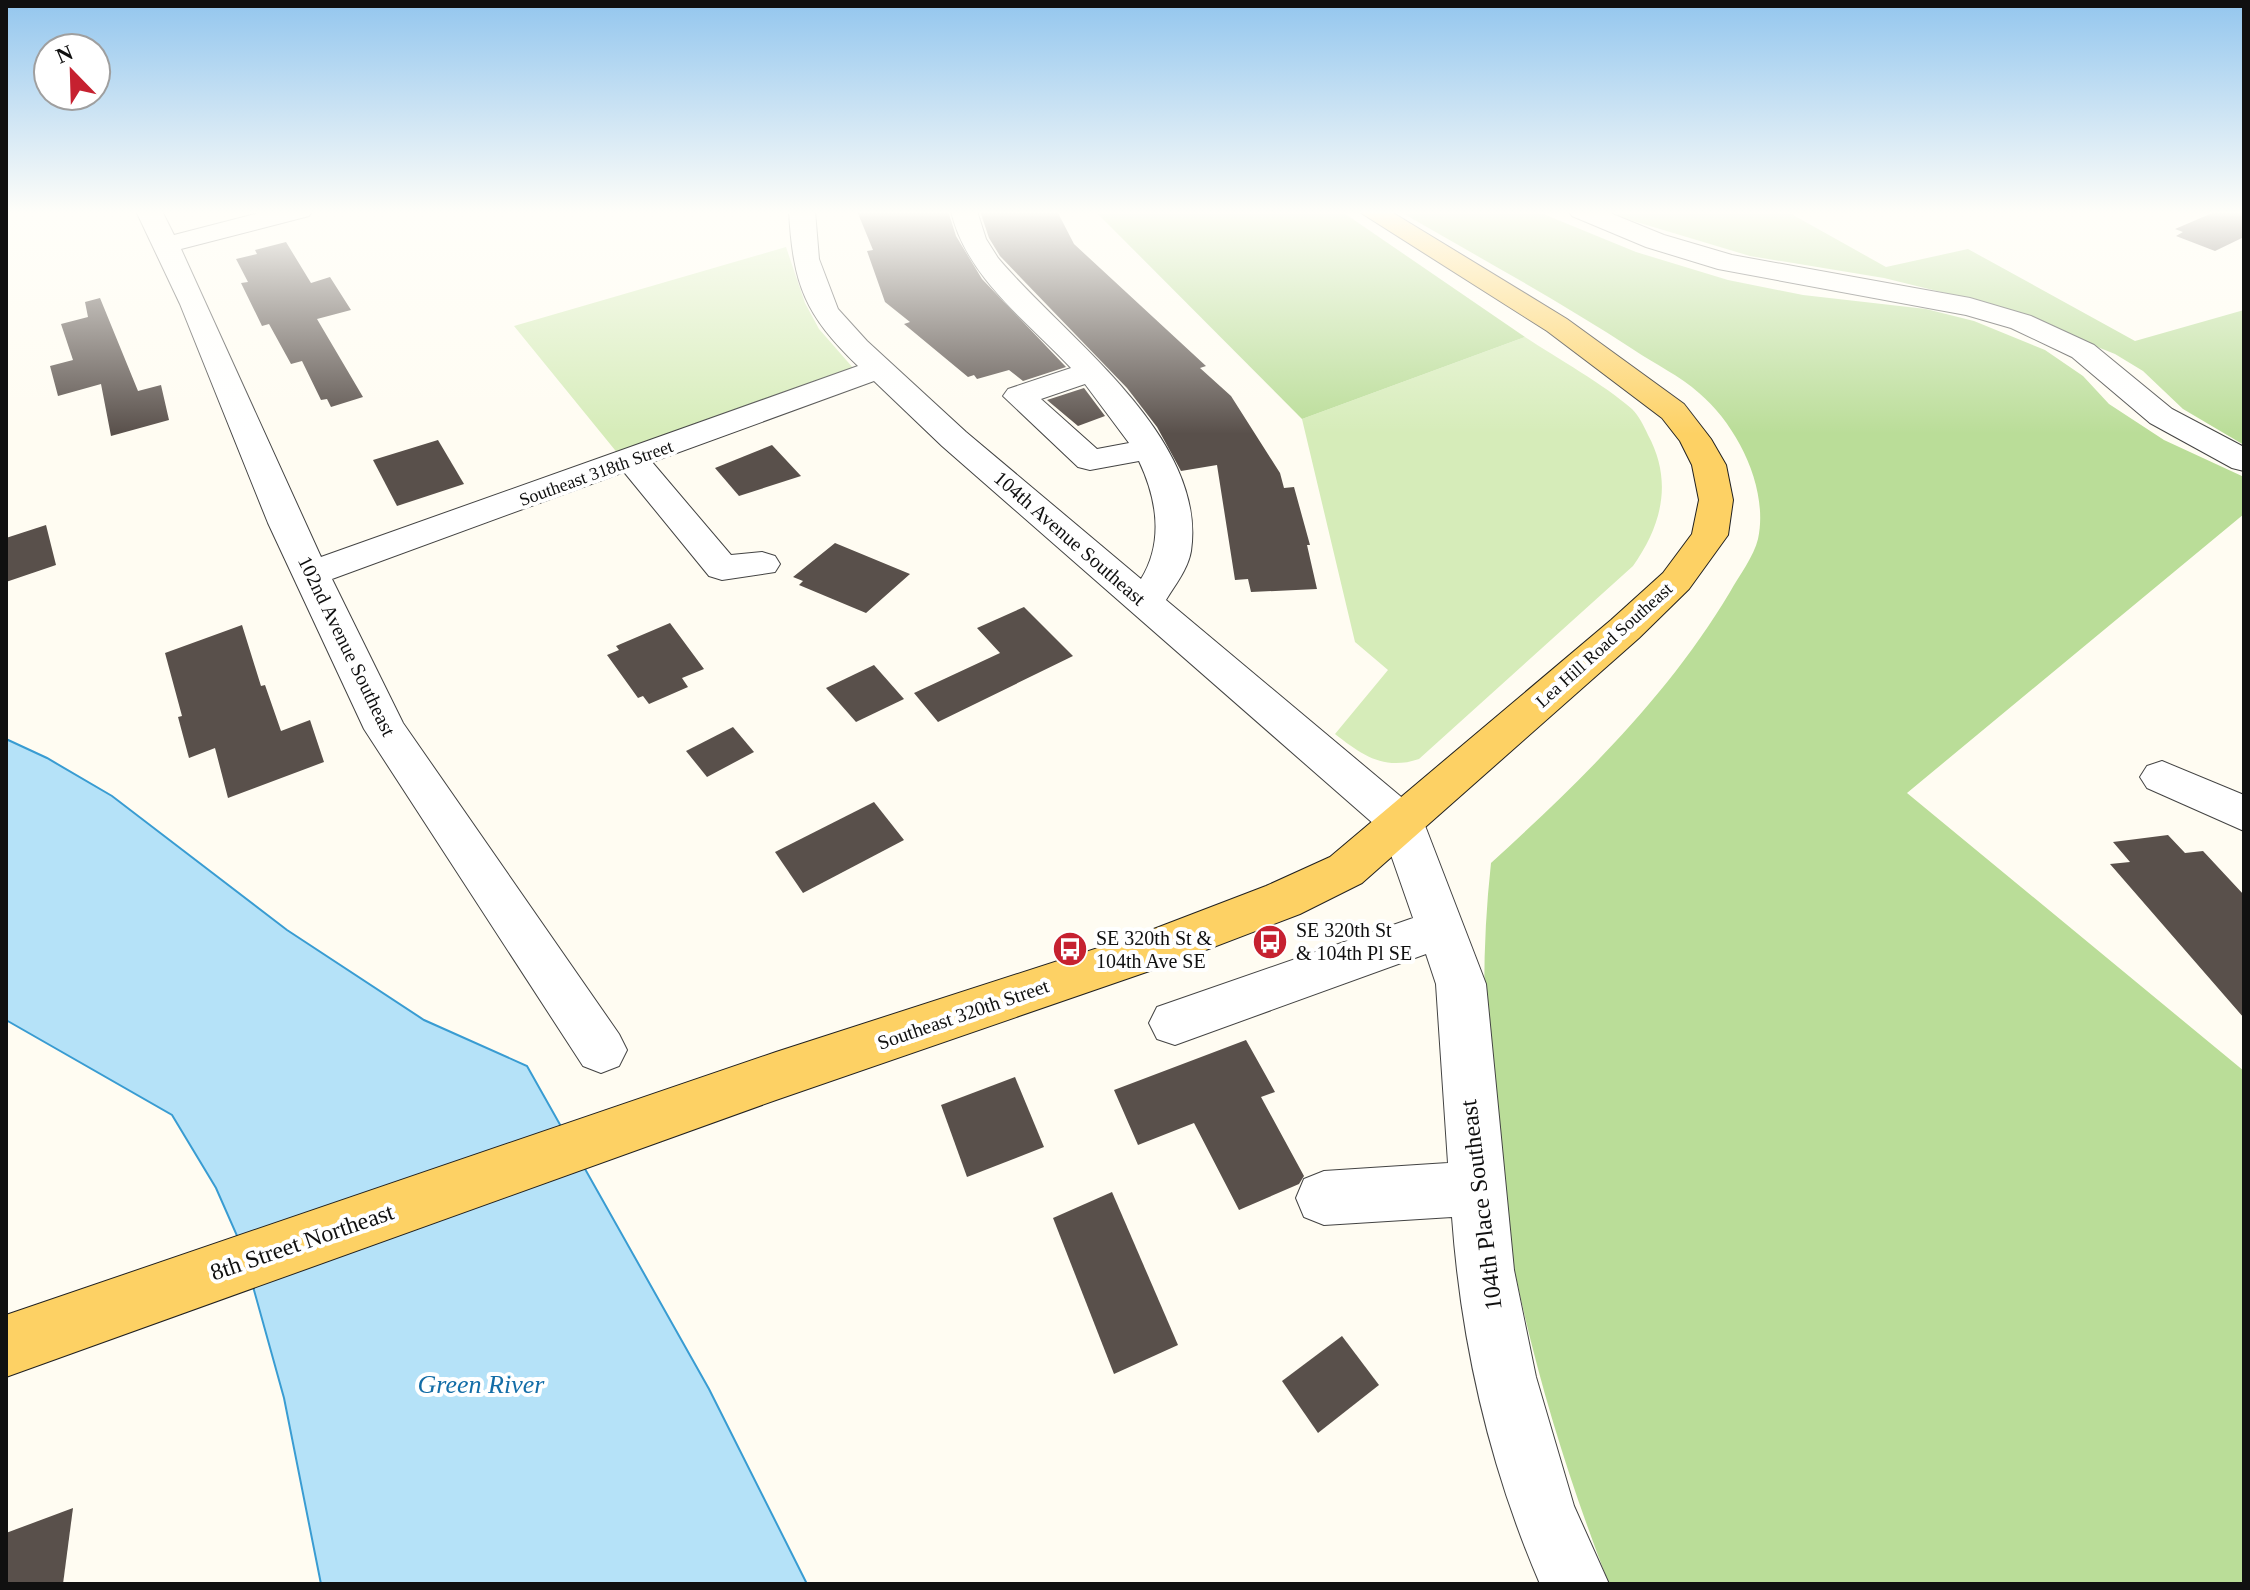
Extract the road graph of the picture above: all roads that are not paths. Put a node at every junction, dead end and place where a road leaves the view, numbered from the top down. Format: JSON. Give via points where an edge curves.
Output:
{"nodes":[{"id":1,"x":185,"y":285,"type":"edge"},
{"id":2,"x":815,"y":285,"type":"edge"},
{"id":3,"x":1006,"y":285,"type":"edge"},
{"id":4,"x":1491,"y":285,"type":"edge"},
{"id":5,"x":1850,"y":285,"type":"edge"},
{"id":6,"x":878,"y":369,"type":"junction"},
{"id":7,"x":1090,"y":372,"type":"junction"},
{"id":8,"x":1150,"y":449,"type":"junction"},
{"id":9,"x":632,"y":460,"type":"junction"},
{"id":10,"x":2244,"y":461,"type":"edge"},
{"id":11,"x":762,"y":564,"type":"dead end"},
{"id":12,"x":312,"y":573,"type":"junction"},
{"id":13,"x":1145,"y":603,"type":"junction"},
{"id":14,"x":2162,"y":777,"type":"dead end"},
{"id":15,"x":2244,"y":814,"type":"edge"},
{"id":16,"x":1402,"y":823,"type":"junction"},
{"id":17,"x":1441,"y":928,"type":"junction"},
{"id":18,"x":1175,"y":1023,"type":"dead end"},
{"id":19,"x":601,"y":1050,"type":"dead end"},
{"id":20,"x":597,"y":1139,"type":"joint"},
{"id":21,"x":1477,"y":1188,"type":"junction"},
{"id":22,"x":1324,"y":1198,"type":"dead end"},
{"id":23,"x":19,"y":1341,"type":"edge"},
{"id":24,"x":1575,"y":1584,"type":"edge"}],
"edges":[{"from":1,"to":12,"type":"street","name":"102nd Avenue Southeast"},
{"from":2,"to":6,"type":"street","name":"104th Avenue Southeast","via":[[825,312]]},
{"from":3,"to":7,"type":"street"},
{"from":4,"to":16,"type":"main road","name":"Lea Hill Road Southeast","via":[[1569,333],[1673,411],[1709,465],[1716,500],[1710,535],[1676,581]]},
{"from":5,"to":10,"type":"street","via":[[2021,322],[2083,351],[2161,416]]},
{"from":6,"to":9,"type":"street","name":"Southeast 318th Street"},
{"from":6,"to":13,"type":"street","name":"104th Avenue Southeast"},
{"from":7,"to":8,"type":"street"},
{"from":7,"to":8,"type":"street","via":[[1019,396],[1090,460]]},
{"from":8,"to":13,"type":"street","via":[[1175,512],[1173,552]]},
{"from":9,"to":11,"type":"street","via":[[722,568]]},
{"from":9,"to":12,"type":"street","name":"Southeast 318th Street"},
{"from":12,"to":19,"type":"street","name":"102nd Avenue Southeast","via":[[385,729]]},
{"from":13,"to":16,"type":"street","name":"104th Avenue Southeast"},
{"from":14,"to":15,"type":"street"},
{"from":16,"to":17,"type":"street","name":"104th Place Southeast"},
{"from":16,"to":20,"type":"main road","name":"Southeast 320th Street","via":[[1346,870],[1283,900],[1147,952]]},
{"from":17,"to":18,"type":"street"},
{"from":17,"to":21,"type":"street","name":"104th Place Southeast","via":[[1461,984]]},
{"from":20,"to":23,"type":"main road","name":"8th Street Northeast"},
{"from":21,"to":22,"type":"street"},
{"from":21,"to":24,"type":"street","name":"104th Place Southeast","via":[[1485,1270],[1505,1377],[1543,1513]]}]}
